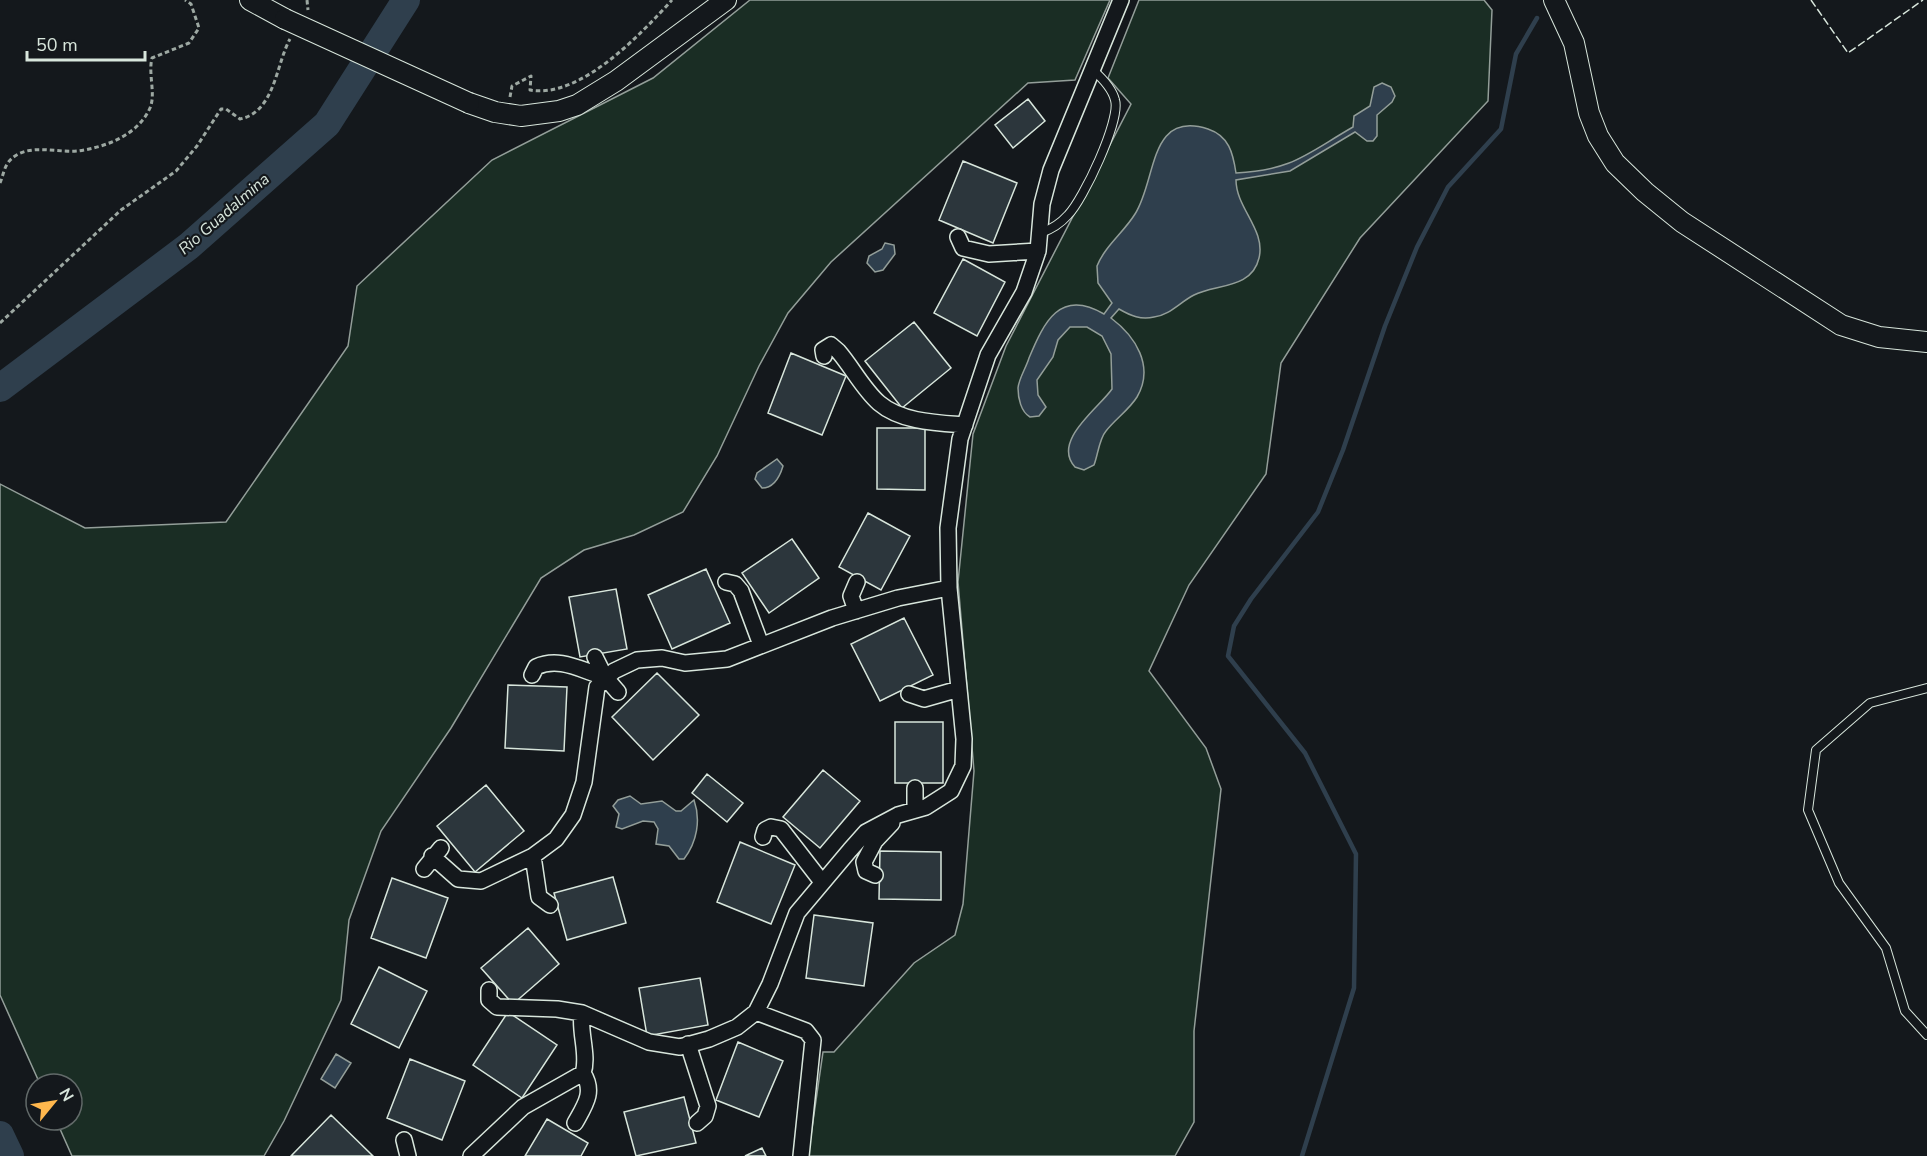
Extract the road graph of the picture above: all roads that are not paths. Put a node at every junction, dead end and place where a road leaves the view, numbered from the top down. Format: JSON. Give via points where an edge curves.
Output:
{"nodes":[{"id":1,"x":250,"y":0,"type":"edge"},
{"id":2,"x":726,"y":0,"type":"edge"},
{"id":3,"x":1121,"y":0,"type":"edge"},
{"id":4,"x":1554,"y":0,"type":"edge"},
{"id":5,"x":1093,"y":70,"type":"junction"},
{"id":6,"x":1041,"y":233,"type":"junction"},
{"id":7,"x":958,"y":237,"type":"dead end"},
{"id":8,"x":1038,"y":251,"type":"junction"},
{"id":9,"x":1927,"y":342,"type":"edge"},
{"id":10,"x":824,"y":356,"type":"dead end"},
{"id":11,"x":965,"y":425,"type":"junction"},
{"id":12,"x":726,"y":582,"type":"dead end"},
{"id":13,"x":856,"y":582,"type":"dead end"},
{"id":14,"x":950,"y":588,"type":"junction"},
{"id":15,"x":856,"y":611,"type":"junction"},
{"id":16,"x":761,"y":645,"type":"junction"},
{"id":17,"x":596,"y":657,"type":"dead end"},
{"id":18,"x":532,"y":675,"type":"dead end"},
{"id":19,"x":605,"y":677,"type":"junction"},
{"id":20,"x":1927,"y":687,"type":"edge"},
{"id":21,"x":959,"y":689,"type":"junction"},
{"id":22,"x":618,"y":692,"type":"dead end"},
{"id":23,"x":909,"y":694,"type":"dead end"},
{"id":24,"x":915,"y":788,"type":"dead end"},
{"id":25,"x":915,"y":810,"type":"junction"},
{"id":26,"x":898,"y":815,"type":"junction"},
{"id":27,"x":763,"y":837,"type":"dead end"},
{"id":28,"x":533,"y":856,"type":"junction"},
{"id":29,"x":432,"y":858,"type":"dead end"},
{"id":30,"x":875,"y":875,"type":"dead end"},
{"id":31,"x":822,"y":882,"type":"junction"},
{"id":32,"x":550,"y":905,"type":"dead end"},
{"id":33,"x":782,"y":952,"type":"junction"},
{"id":34,"x":798,"y":953,"type":"dead end"},
{"id":35,"x":489,"y":990,"type":"dead end"},
{"id":36,"x":756,"y":1012,"type":"junction"},
{"id":37,"x":582,"y":1014,"type":"junction"},
{"id":38,"x":1927,"y":1035,"type":"edge"},
{"id":39,"x":688,"y":1044,"type":"junction"},
{"id":40,"x":583,"y":1073,"type":"junction"},
{"id":41,"x":575,"y":1123,"type":"dead end"},
{"id":42,"x":697,"y":1123,"type":"dead end"},
{"id":43,"x":404,"y":1140,"type":"dead end"},
{"id":44,"x":408,"y":1156,"type":"edge"},
{"id":45,"x":471,"y":1156,"type":"edge"},
{"id":46,"x":801,"y":1156,"type":"edge"}],
"edges":[{"from":1,"to":2,"type":"street","bridge":true,"via":[[293,24],[469,103],[521,116],[577,105]]},
{"from":3,"to":5,"type":"street"},
{"from":4,"to":9,"type":"street","via":[[1574,43],[1589,113],[1599,136],[1615,163],[1646,192],[1682,222],[1841,325],[1879,337]]},
{"from":5,"to":6,"type":"street","via":[[1051,170],[1042,204]]},
{"from":5,"to":6,"type":"lane","via":[[1112,91],[1114,118],[1095,167],[1070,214],[1055,228]]},
{"from":6,"to":8,"type":"street"},
{"from":7,"to":8,"type":"street","via":[[963,248],[979,255]]},
{"from":8,"to":11,"type":"street","via":[[1024,292],[988,356]]},
{"from":10,"to":11,"type":"street","via":[[823,350],[831,345],[895,418]]},
{"from":11,"to":14,"type":"street","via":[[948,528]]},
{"from":12,"to":16,"type":"street","via":[[743,590]]},
{"from":13,"to":15,"type":"street","via":[[851,596]]},
{"from":14,"to":15,"type":"street"},
{"from":14,"to":21,"type":"street"},
{"from":15,"to":16,"type":"street"},
{"from":16,"to":19,"type":"street","via":[[727,659],[685,663],[662,658],[637,660]]},
{"from":17,"to":19,"type":"street"},
{"from":18,"to":19,"type":"street","via":[[538,665],[555,664],[574,665]]},
{"from":19,"to":22,"type":"street"},
{"from":19,"to":28,"type":"street","via":[[597,687],[584,782],[573,815],[556,839]]},
{"from":20,"to":38,"type":"lane","via":[[1870,703],[1816,750],[1808,810],[1839,883],[1886,948],[1905,1011]]},
{"from":21,"to":23,"type":"street","via":[[924,699]]},
{"from":21,"to":25,"type":"street","via":[[963,766],[951,790]]},
{"from":24,"to":25,"type":"street"},
{"from":25,"to":26,"type":"street"},
{"from":26,"to":30,"type":"street","via":[[875,841],[864,862],[866,871]]},
{"from":26,"to":31,"type":"street","via":[[866,832]]},
{"from":27,"to":31,"type":"street","via":[[765,830],[774,826],[790,834]]},
{"from":28,"to":29,"type":"street","via":[[492,877],[469,881],[458,879]]},
{"from":28,"to":32,"type":"street","via":[[539,897]]},
{"from":31,"to":33,"type":"street","via":[[797,914]]},
{"from":33,"to":34,"type":"street"},
{"from":33,"to":36,"type":"street"},
{"from":35,"to":37,"type":"street","via":[[489,1000],[497,1007]]},
{"from":36,"to":39,"type":"street","via":[[737,1027]]},
{"from":36,"to":46,"type":"street","via":[[806,1031],[813,1040]]},
{"from":37,"to":39,"type":"street","via":[[649,1042],[680,1047]]},
{"from":37,"to":40,"type":"street","via":[[579,1028]]},
{"from":39,"to":42,"type":"street","via":[[708,1106]]},
{"from":40,"to":41,"type":"street","via":[[589,1096]]},
{"from":40,"to":45,"type":"street","via":[[523,1107]]},
{"from":43,"to":44,"type":"street"}]}
